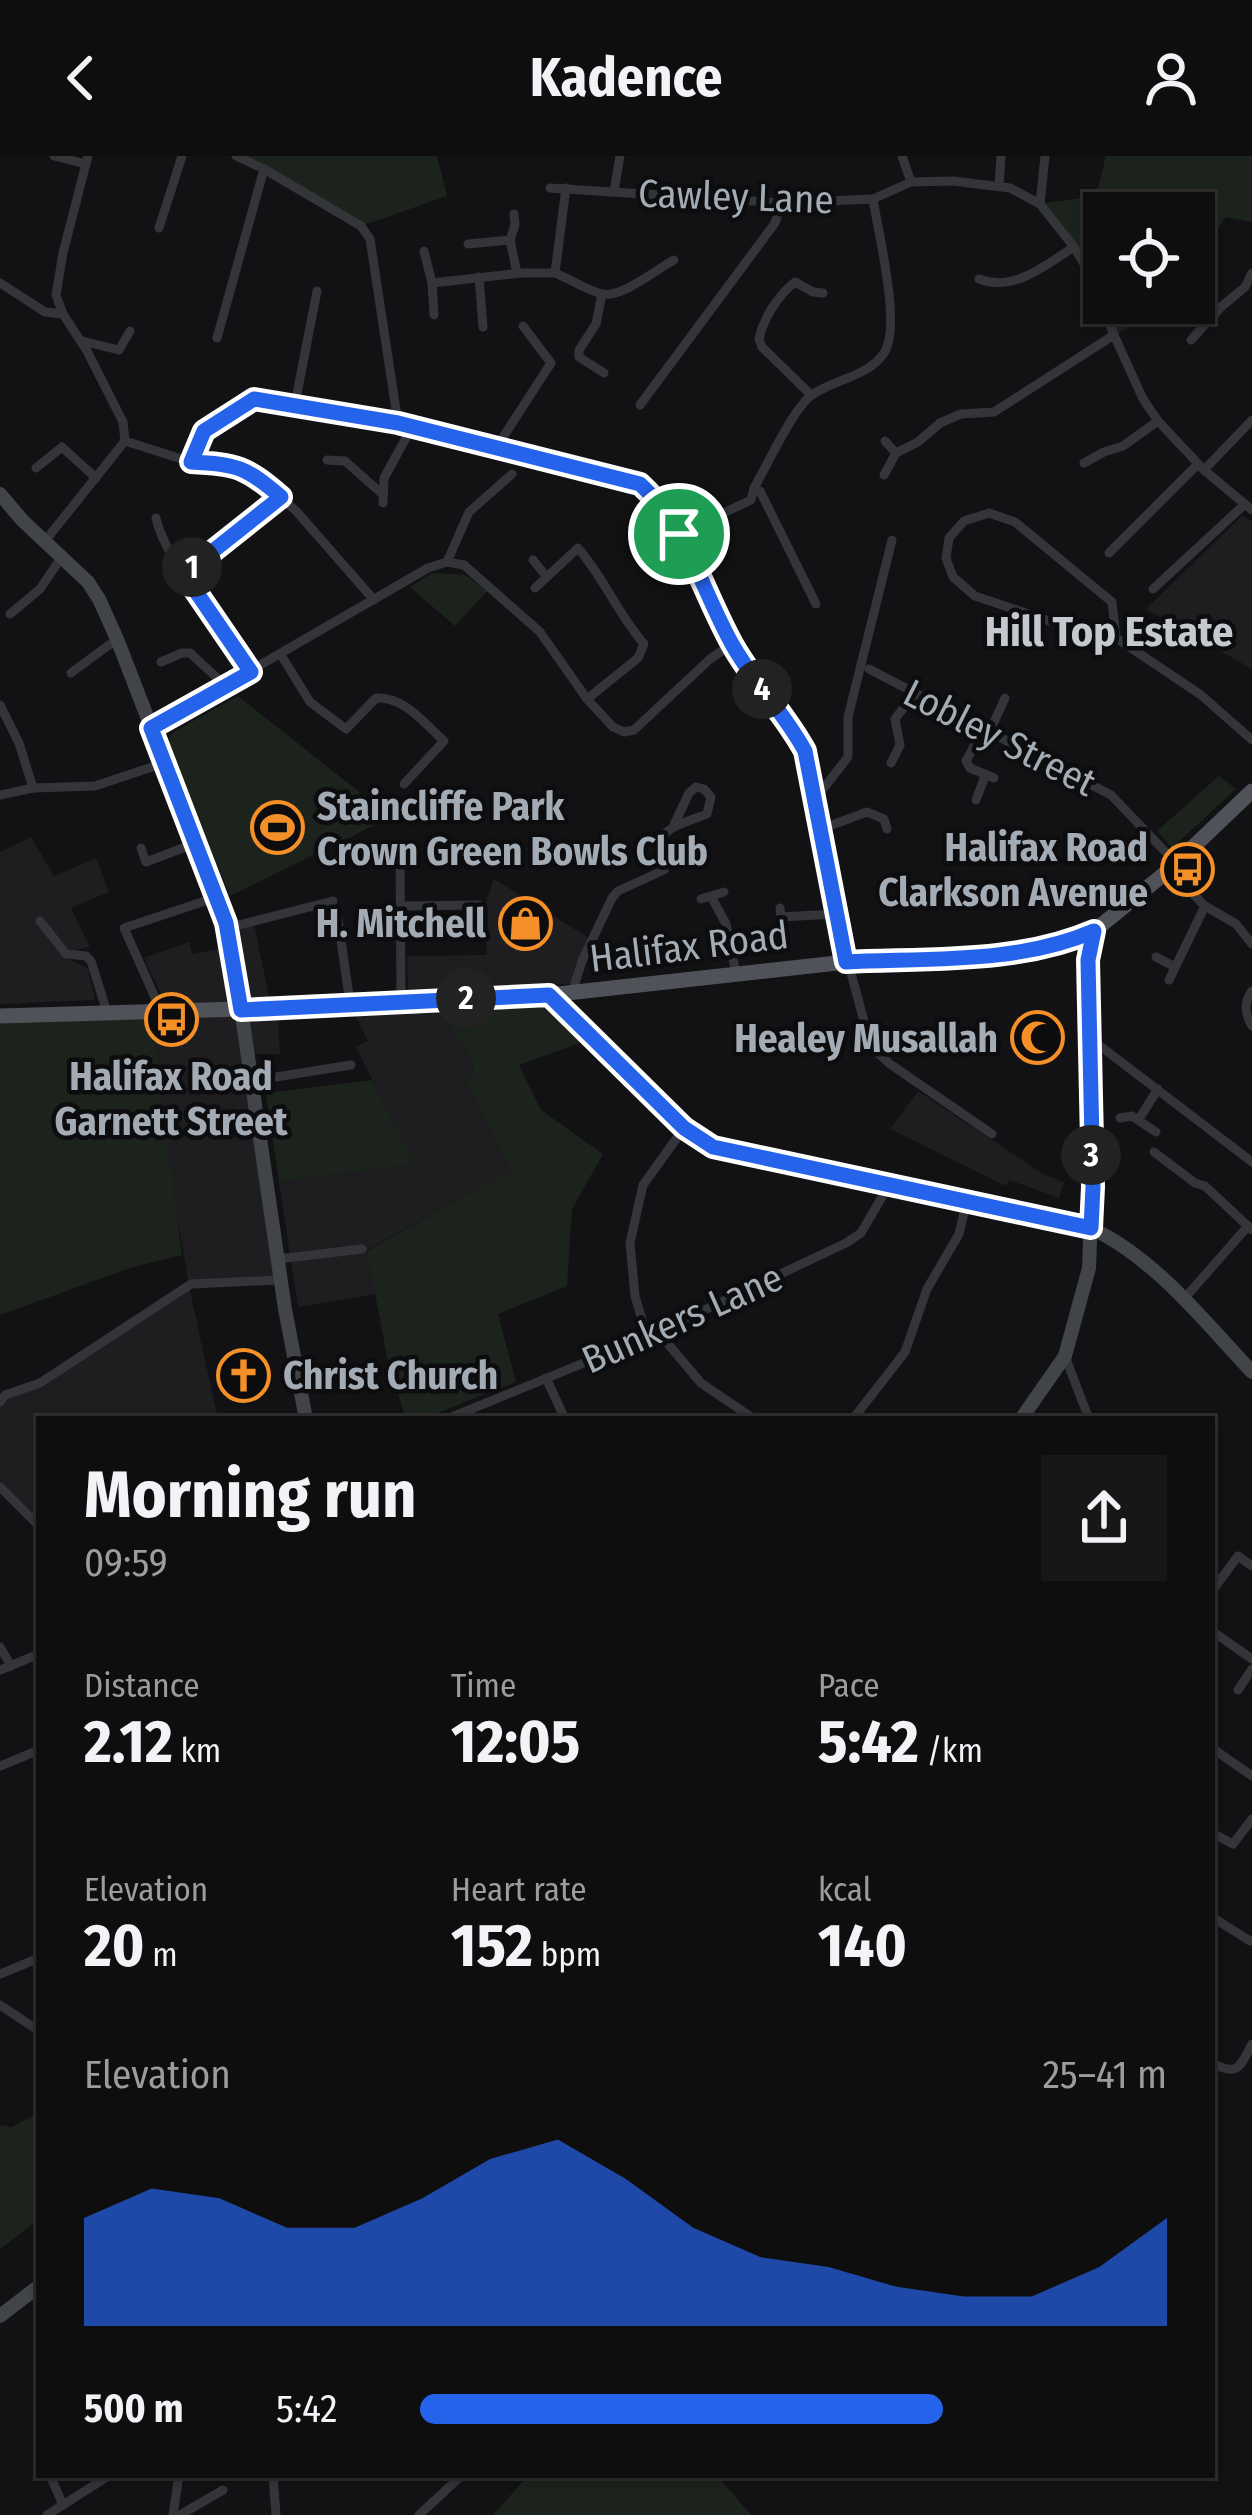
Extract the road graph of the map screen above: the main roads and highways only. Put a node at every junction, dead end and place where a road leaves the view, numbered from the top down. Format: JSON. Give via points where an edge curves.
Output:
{"nodes":[{"id":1,"x":1252,"y":791,"type":"edge"},
{"id":2,"x":0,"y":1016,"type":"edge"}],
"edges":[{"from":1,"to":2,"type":"main road","name":"Halifax Road","via":[[1094,931],[1023,951],[549,995]]}]}
